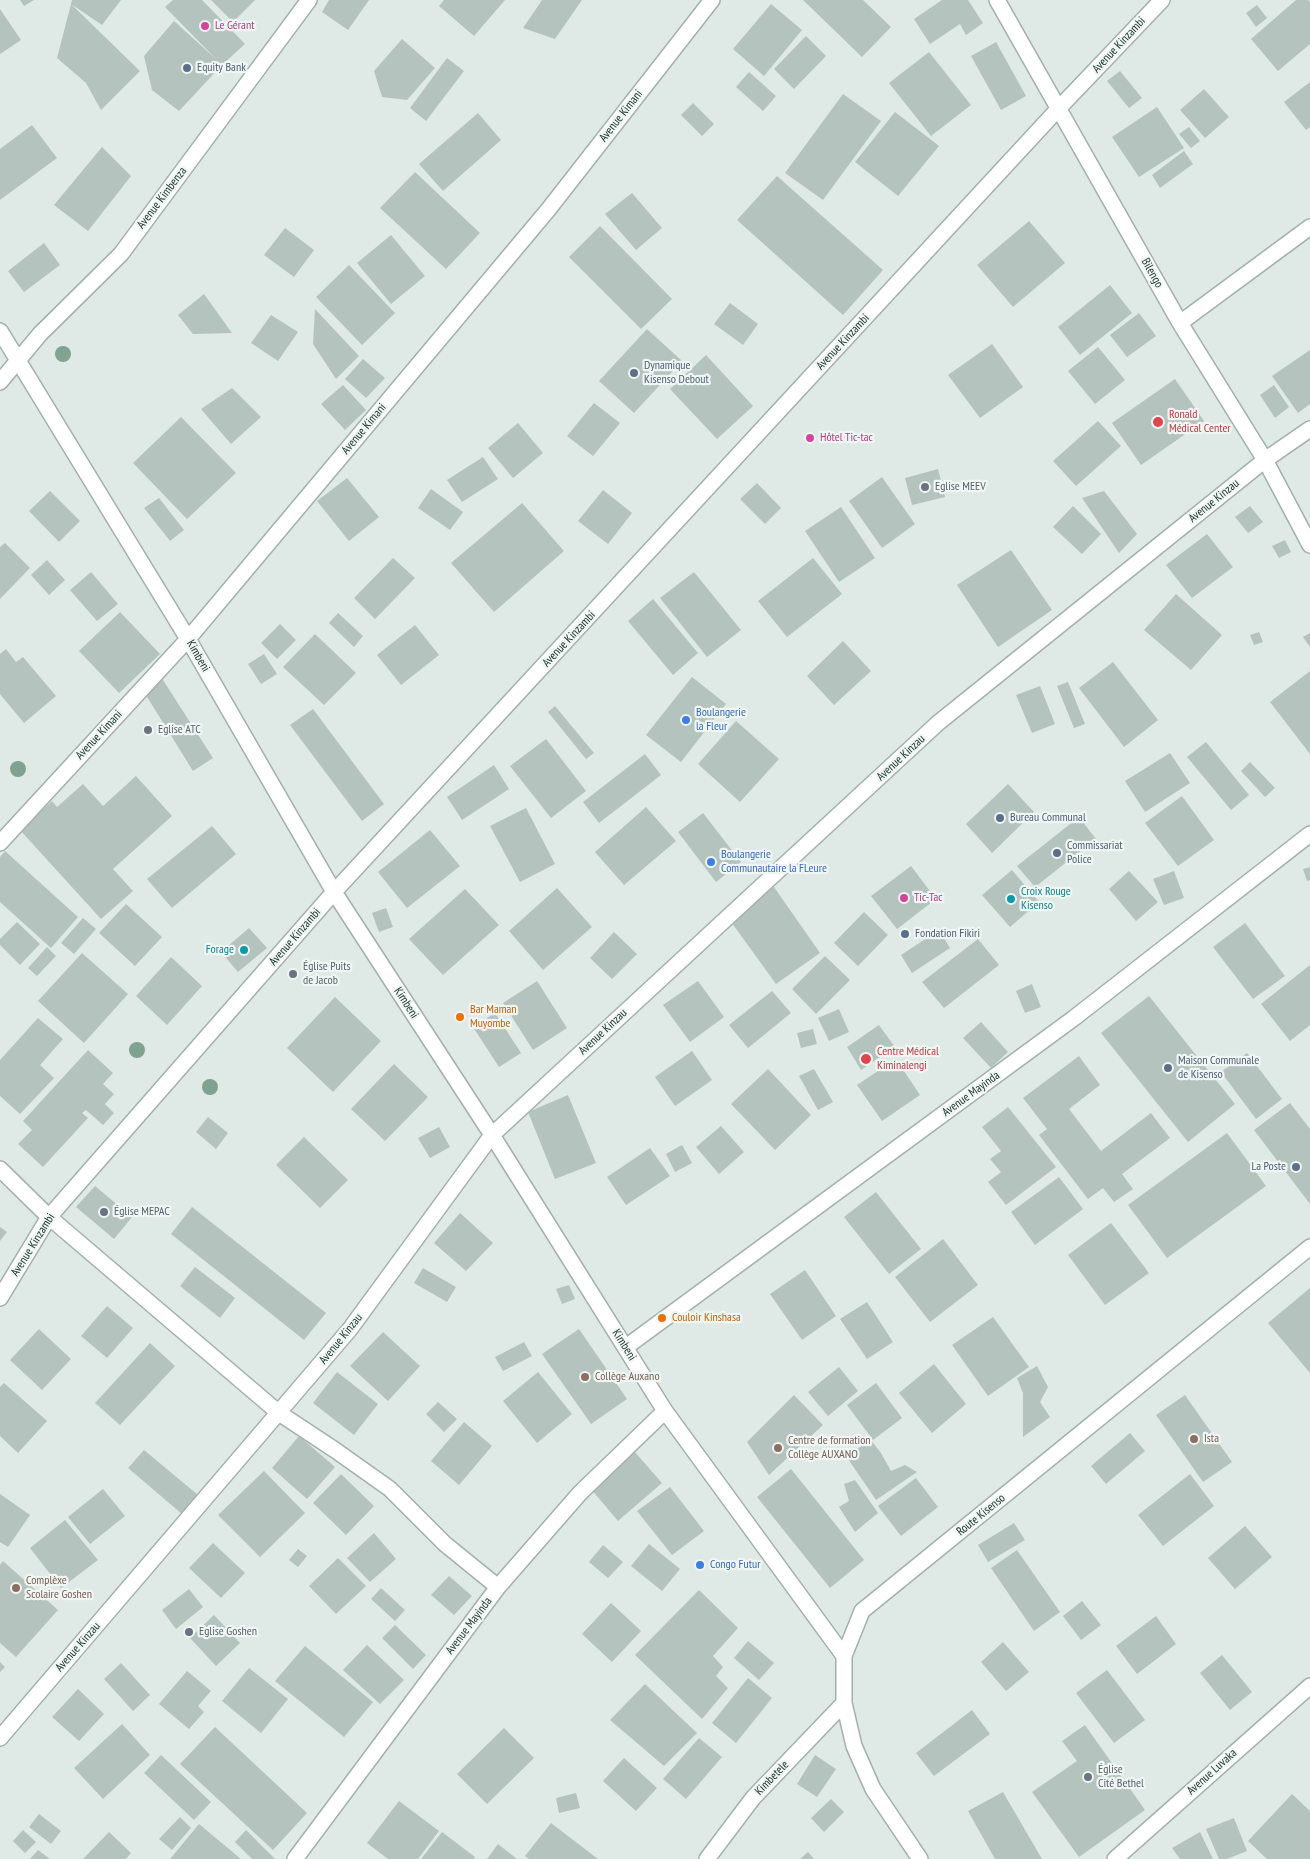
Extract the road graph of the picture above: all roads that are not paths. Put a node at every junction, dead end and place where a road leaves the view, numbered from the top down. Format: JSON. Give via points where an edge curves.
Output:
{"nodes":[{"id":1,"x":309,"y":0,"type":"edge"},
{"id":2,"x":712,"y":0,"type":"edge"},
{"id":3,"x":997,"y":0,"type":"edge"},
{"id":4,"x":1162,"y":0,"type":"edge"},
{"id":5,"x":1059,"y":108,"type":"junction"},
{"id":6,"x":1310,"y":227,"type":"edge"},
{"id":7,"x":1180,"y":323,"type":"junction"},
{"id":8,"x":0,"y":331,"type":"edge"},
{"id":9,"x":18,"y":360,"type":"junction"},
{"id":10,"x":0,"y":382,"type":"edge"},
{"id":11,"x":1310,"y":429,"type":"edge"},
{"id":12,"x":1265,"y":460,"type":"junction"},
{"id":13,"x":1310,"y":545,"type":"edge"},
{"id":14,"x":188,"y":639,"type":"junction"},
{"id":15,"x":1310,"y":834,"type":"edge"},
{"id":16,"x":0,"y":843,"type":"edge"},
{"id":17,"x":334,"y":892,"type":"junction"},
{"id":18,"x":492,"y":1135,"type":"junction"},
{"id":19,"x":0,"y":1169,"type":"edge"},
{"id":20,"x":48,"y":1218,"type":"junction"},
{"id":21,"x":1310,"y":1247,"type":"edge"},
{"id":22,"x":0,"y":1298,"type":"edge"},
{"id":23,"x":626,"y":1347,"type":"junction"},
{"id":24,"x":665,"y":1411,"type":"junction"},
{"id":25,"x":279,"y":1413,"type":"junction"},
{"id":26,"x":498,"y":1587,"type":"junction"},
{"id":27,"x":844,"y":1656,"type":"junction"},
{"id":28,"x":1310,"y":1686,"type":"edge"},
{"id":29,"x":844,"y":1703,"type":"junction"},
{"id":30,"x":0,"y":1738,"type":"edge"},
{"id":31,"x":295,"y":1859,"type":"edge"},
{"id":32,"x":707,"y":1859,"type":"edge"},
{"id":33,"x":920,"y":1859,"type":"edge"},
{"id":34,"x":1115,"y":1859,"type":"edge"}],
"edges":[{"from":1,"to":9,"type":"street","name":"Avenue Kimbenza","via":[[120,254]]},
{"from":2,"to":14,"type":"street","name":"Avenue Kimani","via":[[548,210]]},
{"from":3,"to":5,"type":"street","name":"Bilengo"},
{"from":4,"to":5,"type":"street","name":"Avenue Kinzambi"},
{"from":5,"to":7,"type":"street","name":"Bilengo"},
{"from":5,"to":17,"type":"street","name":"Avenue Kinzambi"},
{"from":6,"to":7,"type":"street"},
{"from":7,"to":12,"type":"street","name":"Bilengo"},
{"from":8,"to":9,"type":"street","name":"Kimbeni"},
{"from":9,"to":10,"type":"street","name":"Avenue Kimbenza"},
{"from":9,"to":14,"type":"street","name":"Kimbeni"},
{"from":11,"to":12,"type":"street","name":"Avenue Kinzau"},
{"from":12,"to":13,"type":"street","name":"Bilengo"},
{"from":12,"to":18,"type":"street","name":"Avenue Kinzau","via":[[938,724]]},
{"from":14,"to":16,"type":"street","name":"Avenue Kimani"},
{"from":14,"to":17,"type":"street","name":"Kimbeni"},
{"from":15,"to":23,"type":"street","name":"Avenue Mayinda","via":[[1074,1018]]},
{"from":17,"to":18,"type":"street","name":"Kimbeni"},
{"from":17,"to":20,"type":"street","name":"Avenue Kinzambi"},
{"from":18,"to":23,"type":"street","name":"Kimbeni"},
{"from":18,"to":25,"type":"street","name":"Avenue Kinzau","via":[[350,1329]]},
{"from":19,"to":20,"type":"street"},
{"from":20,"to":22,"type":"street","name":"Avenue Kinzambi"},
{"from":20,"to":25,"type":"street"},
{"from":21,"to":27,"type":"street","name":"Route Kisenso","via":[[862,1611]]},
{"from":23,"to":24,"type":"street","name":"Kimbeni"},
{"from":24,"to":26,"type":"street","name":"Avenue Mayinda","via":[[580,1493]]},
{"from":24,"to":27,"type":"street","name":"Kimbeni"},
{"from":25,"to":26,"type":"street","via":[[390,1489],[445,1544]]},
{"from":25,"to":30,"type":"street","name":"Avenue Kinzau"},
{"from":26,"to":31,"type":"street","name":"Avenue Mayinda"},
{"from":27,"to":29,"type":"street","name":"Route Kisenso"},
{"from":28,"to":34,"type":"street","name":"Avenue Luvaka"},
{"from":29,"to":32,"type":"street","name":"Kimbetele","via":[[753,1798]]},
{"from":29,"to":33,"type":"street","name":"Route Kisenso","via":[[854,1746],[873,1789]]}]}
